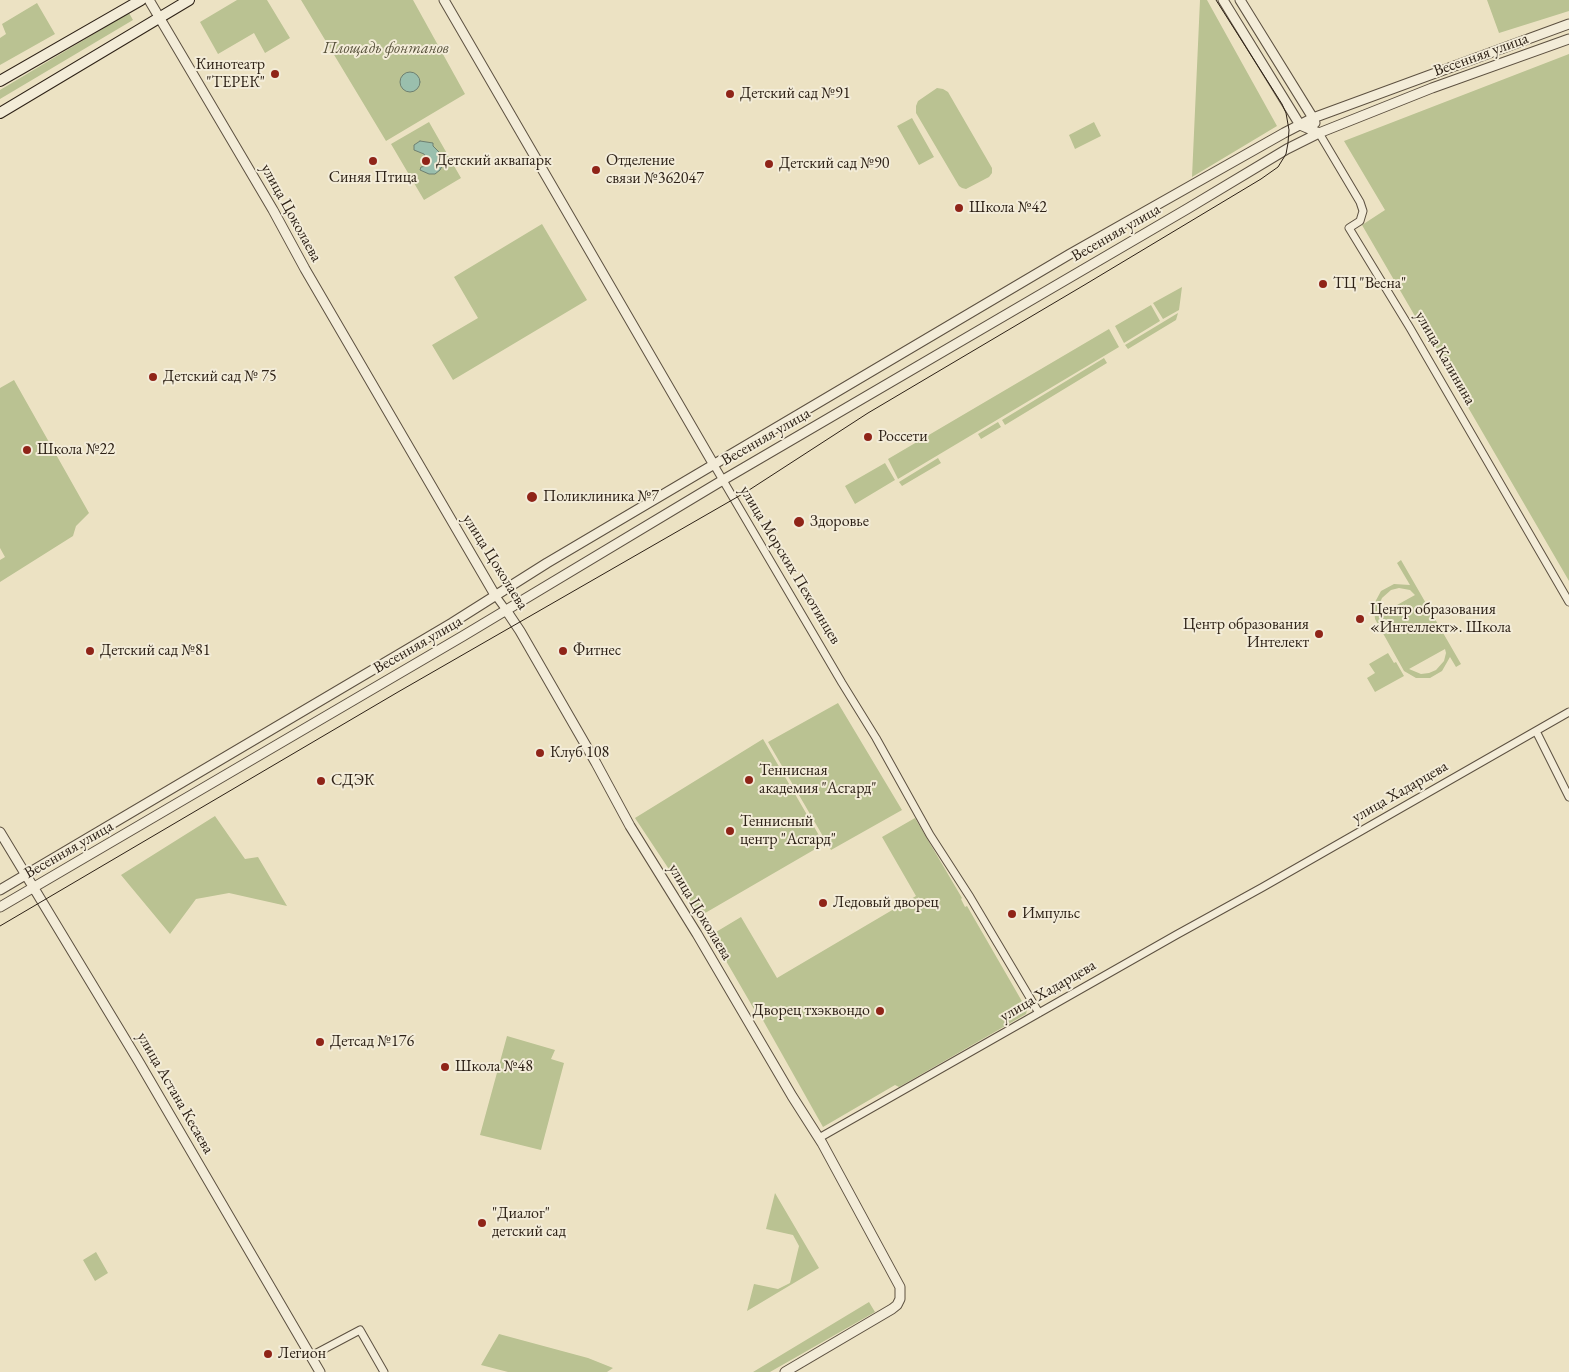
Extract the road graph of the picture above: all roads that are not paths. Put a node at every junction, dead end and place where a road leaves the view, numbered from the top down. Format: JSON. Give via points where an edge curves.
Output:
{"nodes":[{"id":1,"x":141,"y":0,"type":"edge"},
{"id":2,"x":148,"y":0,"type":"edge"},
{"id":3,"x":189,"y":0,"type":"edge"},
{"id":4,"x":444,"y":0,"type":"edge"},
{"id":5,"x":1223,"y":0,"type":"edge"},
{"id":6,"x":1240,"y":0,"type":"edge"},
{"id":7,"x":159,"y":19,"type":"junction"},
{"id":8,"x":1569,"y":24,"type":"edge"},
{"id":9,"x":1569,"y":39,"type":"edge"},
{"id":10,"x":0,"y":81,"type":"edge"},
{"id":11,"x":0,"y":113,"type":"edge"},
{"id":12,"x":1313,"y":118,"type":"junction"},
{"id":13,"x":1300,"y":125,"type":"junction"},
{"id":14,"x":1318,"y":133,"type":"junction"},
{"id":15,"x":714,"y":465,"type":"junction"},
{"id":16,"x":722,"y":480,"type":"junction"},
{"id":17,"x":495,"y":595,"type":"junction"},
{"id":18,"x":1569,"y":602,"type":"edge"},
{"id":19,"x":506,"y":610,"type":"junction"},
{"id":20,"x":1569,"y":712,"type":"edge"},
{"id":21,"x":1536,"y":731,"type":"junction"},
{"id":22,"x":1569,"y":797,"type":"edge"},
{"id":23,"x":0,"y":832,"type":"edge"},
{"id":24,"x":26,"y":875,"type":"junction"},
{"id":25,"x":33,"y":888,"type":"junction"},
{"id":26,"x":0,"y":890,"type":"edge"},
{"id":27,"x":0,"y":907,"type":"edge"},
{"id":28,"x":1039,"y":1013,"type":"junction"},
{"id":29,"x":819,"y":1138,"type":"junction"},
{"id":30,"x":310,"y":1356,"type":"junction"},
{"id":31,"x":320,"y":1372,"type":"edge"},
{"id":32,"x":384,"y":1372,"type":"edge"},
{"id":33,"x":785,"y":1372,"type":"edge"}],
"edges":[{"from":1,"to":10,"type":"main road"},
{"from":2,"to":7,"type":"street","name":"улица Цоколаева"},
{"from":3,"to":7,"type":"main road"},
{"from":4,"to":15,"type":"street","name":"улица Морских Пехотинцев"},
{"from":5,"to":13,"type":"street"},
{"from":6,"to":12,"type":"street","name":"улица Калинина"},
{"from":7,"to":11,"type":"main road"},
{"from":7,"to":17,"type":"street","name":"улица Цоколаева"},
{"from":8,"to":12,"type":"street","name":"Весенняя улица"},
{"from":9,"to":14,"type":"street","name":"Весенняя улица"},
{"from":12,"to":13,"type":"street","name":"Весенняя улица"},
{"from":12,"to":14,"type":"street","name":"улица Калинина"},
{"from":13,"to":14,"type":"street"},
{"from":13,"to":15,"type":"street","name":"Весенняя улица","via":[[1070,254]]},
{"from":14,"to":16,"type":"street","name":"Весенняя улица","via":[[1287,148]]},
{"from":14,"to":18,"type":"street","name":"улица Калинина","via":[[1363,211],[1360,220],[1349,228]]},
{"from":15,"to":16,"type":"street","name":"улица Морских Пехотинцев"},
{"from":15,"to":17,"type":"street","name":"Весенняя улица"},
{"from":16,"to":19,"type":"street","name":"Весенняя улица"},
{"from":16,"to":28,"type":"street","name":"улица Морских Пехотинцев","via":[[871,729],[930,835]]},
{"from":17,"to":19,"type":"street","name":"улица Цоколаева"},
{"from":17,"to":24,"type":"street","name":"Весенняя улица"},
{"from":19,"to":25,"type":"street","name":"Весенняя улица"},
{"from":19,"to":29,"type":"street","name":"улица Цоколаева","via":[[630,826]]},
{"from":20,"to":21,"type":"street","name":"улица Хадарцева"},
{"from":21,"to":22,"type":"street"},
{"from":21,"to":28,"type":"street","name":"улица Хадарцева"},
{"from":23,"to":24,"type":"street","name":"улица Астана Кесаева"},
{"from":24,"to":25,"type":"street","name":"улица Астана Кесаева"},
{"from":24,"to":26,"type":"street","name":"Весенняя улица"},
{"from":25,"to":27,"type":"street","name":"Весенняя улица"},
{"from":25,"to":30,"type":"street","name":"улица Астана Кесаева","via":[[139,1062]]},
{"from":28,"to":29,"type":"street","name":"улица Хадарцева"},
{"from":29,"to":33,"type":"street","via":[[901,1293],[892,1309]]},
{"from":30,"to":31,"type":"street","name":"улица Астана Кесаева"},
{"from":30,"to":32,"type":"street","via":[[360,1330]]}]}
